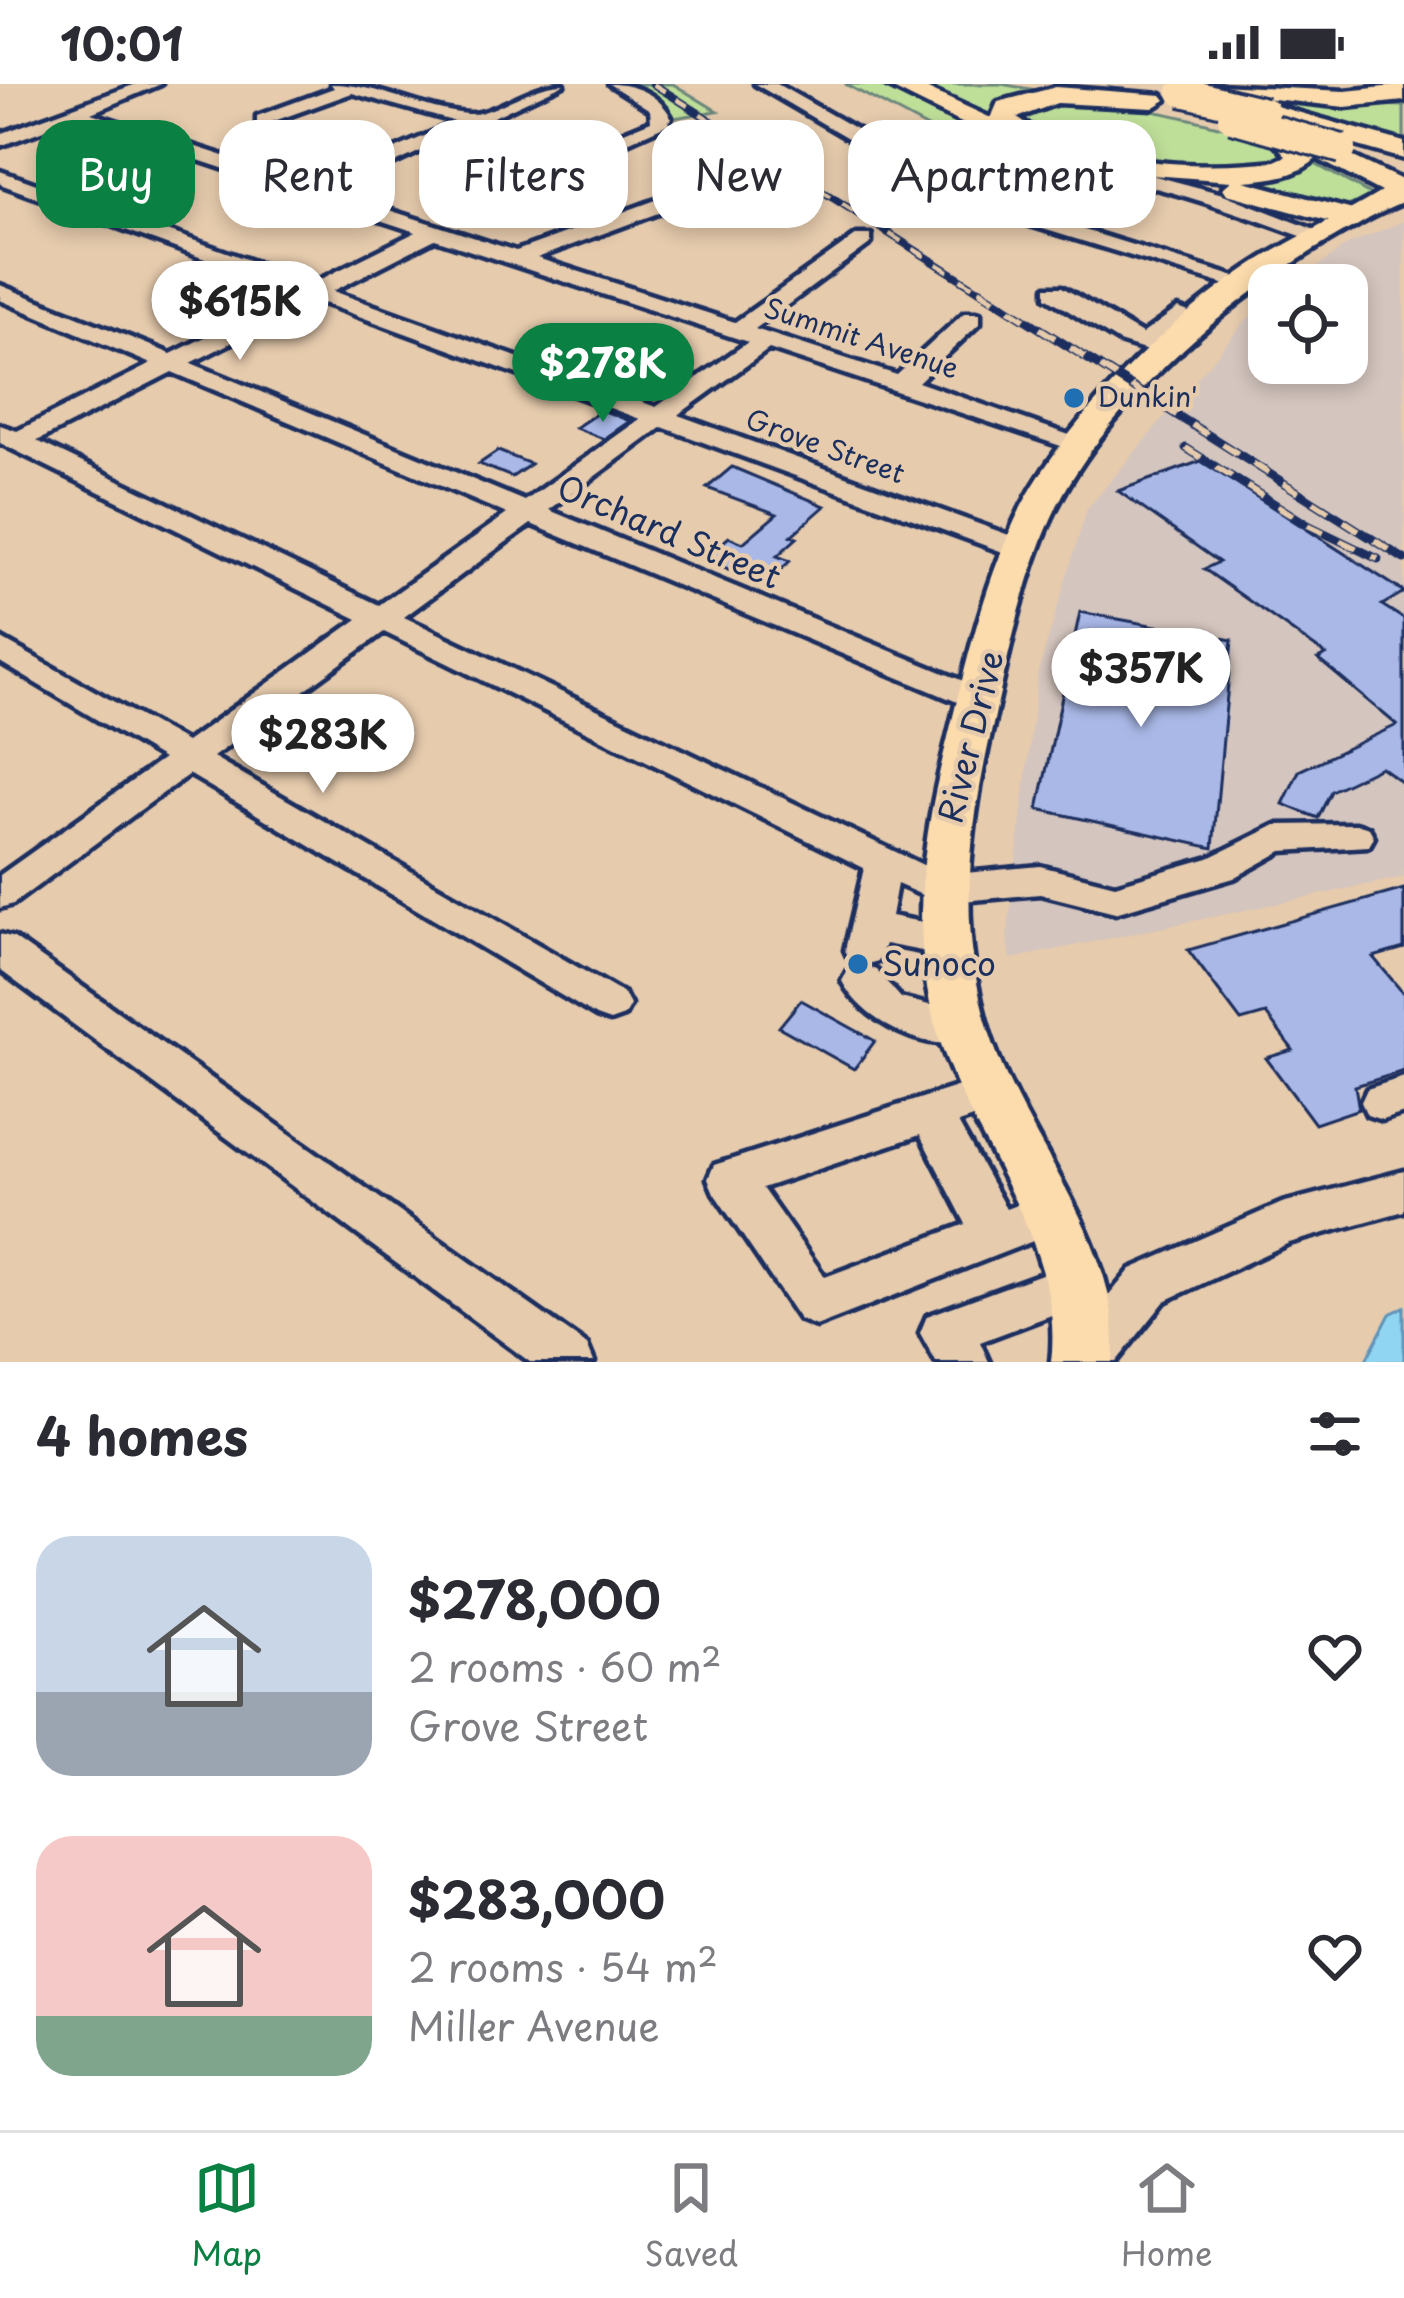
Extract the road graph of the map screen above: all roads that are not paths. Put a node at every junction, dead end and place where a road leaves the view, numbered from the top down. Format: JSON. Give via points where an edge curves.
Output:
{"nodes":[{"id":1,"x":152,"y":84,"type":"edge"},
{"id":2,"x":555,"y":84,"type":"edge"},
{"id":3,"x":618,"y":84,"type":"edge"},
{"id":4,"x":764,"y":84,"type":"edge"},
{"id":5,"x":896,"y":84,"type":"edge"},
{"id":6,"x":1069,"y":84,"type":"edge"},
{"id":7,"x":1211,"y":84,"type":"edge"},
{"id":8,"x":346,"y":86,"type":"edge"},
{"id":9,"x":1185,"y":88,"type":"edge"},
{"id":10,"x":1147,"y":92,"type":"edge"},
{"id":11,"x":1404,"y":93,"type":"edge"},
{"id":12,"x":74,"y":113,"type":"junction"},
{"id":13,"x":239,"y":113,"type":"dead end"},
{"id":14,"x":263,"y":120,"type":"joint"},
{"id":15,"x":470,"y":120,"type":"edge"},
{"id":16,"x":481,"y":120,"type":"edge"},
{"id":17,"x":1272,"y":120,"type":"junction"},
{"id":18,"x":0,"y":123,"type":"edge"},
{"id":19,"x":23,"y":131,"type":"junction"},
{"id":20,"x":848,"y":132,"type":"edge"},
{"id":21,"x":628,"y":138,"type":"edge"},
{"id":22,"x":0,"y":140,"type":"edge"},
{"id":23,"x":219,"y":159,"type":"edge"},
{"id":24,"x":0,"y":177,"type":"edge"},
{"id":25,"x":1403,"y":179,"type":"edge"},
{"id":26,"x":1156,"y":181,"type":"edge"},
{"id":27,"x":652,"y":208,"type":"edge"},
{"id":28,"x":395,"y":216,"type":"edge"},
{"id":29,"x":1058,"y":228,"type":"edge"},
{"id":30,"x":1338,"y":228,"type":"junction"},
{"id":31,"x":436,"y":230,"type":"junction"},
{"id":32,"x":864,"y":239,"type":"dead end"},
{"id":33,"x":519,"y":257,"type":"junction"},
{"id":34,"x":1244,"y":283,"type":"junction"},
{"id":35,"x":0,"y":292,"type":"edge"},
{"id":36,"x":1054,"y":292,"type":"dead end"},
{"id":37,"x":313,"y":293,"type":"junction"},
{"id":38,"x":971,"y":318,"type":"dead end"},
{"id":39,"x":753,"y":335,"type":"junction"},
{"id":40,"x":1174,"y":335,"type":"junction"},
{"id":41,"x":173,"y":364,"type":"junction"},
{"id":42,"x":903,"y":383,"type":"junction"},
{"id":43,"x":661,"y":419,"type":"junction"},
{"id":44,"x":9,"y":437,"type":"edge"},
{"id":45,"x":1082,"y":444,"type":"junction"},
{"id":46,"x":531,"y":513,"type":"junction"},
{"id":47,"x":1021,"y":549,"type":"junction"},
{"id":48,"x":382,"y":619,"type":"junction"},
{"id":49,"x":0,"y":648,"type":"edge"},
{"id":50,"x":979,"y":700,"type":"junction"},
{"id":51,"x":187,"y":758,"type":"junction"},
{"id":52,"x":1356,"y":837,"type":"dead end"},
{"id":53,"x":884,"y":862,"type":"junction"},
{"id":54,"x":940,"y":889,"type":"junction"},
{"id":55,"x":0,"y":894,"type":"edge"},
{"id":56,"x":944,"y":940,"type":"junction"},
{"id":57,"x":0,"y":949,"type":"edge"},
{"id":58,"x":864,"y":952,"type":"junction"},
{"id":59,"x":610,"y":1005,"type":"dead end"},
{"id":60,"x":959,"y":1028,"type":"junction"},
{"id":61,"x":987,"y":1095,"type":"junction"},
{"id":62,"x":931,"y":1114,"type":"junction"},
{"id":63,"x":1404,"y":1191,"type":"edge"},
{"id":64,"x":1046,"y":1215,"type":"junction"},
{"id":65,"x":995,"y":1233,"type":"junction"},
{"id":66,"x":1077,"y":1283,"type":"junction"},
{"id":67,"x":570,"y":1362,"type":"edge"},
{"id":68,"x":965,"y":1362,"type":"edge"},
{"id":69,"x":1083,"y":1362,"type":"edge"}],
"edges":[{"from":1,"to":12,"type":"street"},
{"from":2,"to":16,"type":"street"},
{"from":3,"to":21,"type":"street","via":[[657,107],[662,119]]},
{"from":4,"to":20,"type":"street"},
{"from":5,"to":30,"type":"highway","via":[[1040,149],[1276,196]]},
{"from":6,"to":10,"type":"highway"},
{"from":7,"to":11,"type":"highway","via":[[1330,98]]},
{"from":8,"to":14,"type":"street"},
{"from":8,"to":15,"type":"street"},
{"from":9,"to":10,"type":"highway"},
{"from":9,"to":17,"type":"highway","bridge":true},
{"from":10,"to":17,"type":"highway","via":[[1046,96],[1018,102],[1003,116],[1023,136],[1082,153],[1254,175],[1287,170],[1303,158]]},
{"from":10,"to":25,"type":"highway","bridge":true,"via":[[1342,149]]},
{"from":12,"to":19,"type":"street"},
{"from":12,"to":23,"type":"street","name":"Summit Avenue"},
{"from":13,"to":14,"type":"street"},
{"from":17,"to":25,"type":"highway"},
{"from":17,"to":25,"type":"main road"},
{"from":18,"to":19,"type":"street"},
{"from":19,"to":22,"type":"street"},
{"from":24,"to":37,"type":"street","name":"Grove Street"},
{"from":25,"to":30,"type":"main road","name":"River Drive"},
{"from":26,"to":30,"type":"street"},
{"from":27,"to":33,"type":"street"},
{"from":28,"to":31,"type":"street","name":"Summit Avenue"},
{"from":29,"to":34,"type":"street"},
{"from":30,"to":34,"type":"main road","name":"River Drive"},
{"from":31,"to":33,"type":"street","name":"Summit Avenue"},
{"from":31,"to":37,"type":"street"},
{"from":32,"to":39,"type":"street"},
{"from":33,"to":39,"type":"street","name":"Summit Avenue"},
{"from":34,"to":40,"type":"main road","name":"River Drive"},
{"from":35,"to":41,"type":"street","name":"Orchard Street"},
{"from":36,"to":40,"type":"street","via":[[1098,321]]},
{"from":37,"to":41,"type":"street"},
{"from":37,"to":43,"type":"street","name":"Grove Street"},
{"from":38,"to":42,"type":"street"},
{"from":39,"to":42,"type":"street","name":"Summit Avenue"},
{"from":39,"to":43,"type":"street"},
{"from":40,"to":45,"type":"main road","name":"River Drive"},
{"from":41,"to":44,"type":"street"},
{"from":41,"to":46,"type":"street","name":"Orchard Street"},
{"from":42,"to":45,"type":"street","name":"Summit Avenue"},
{"from":43,"to":46,"type":"street"},
{"from":43,"to":47,"type":"street","name":"Grove Street"},
{"from":44,"to":48,"type":"street"},
{"from":45,"to":47,"type":"main road","name":"River Drive"},
{"from":46,"to":48,"type":"street"},
{"from":46,"to":50,"type":"street","name":"Orchard Street"},
{"from":47,"to":50,"type":"main road","name":"River Drive"},
{"from":48,"to":51,"type":"street"},
{"from":48,"to":53,"type":"street"},
{"from":49,"to":51,"type":"street"},
{"from":50,"to":54,"type":"main road","name":"River Drive"},
{"from":51,"to":55,"type":"street"},
{"from":51,"to":59,"type":"street"},
{"from":52,"to":54,"type":"street","via":[[1276,838],[1221,868],[1114,899],[1040,880]]},
{"from":53,"to":54,"type":"street"},
{"from":53,"to":58,"type":"street"},
{"from":54,"to":56,"type":"main road","name":"River Drive"},
{"from":56,"to":58,"type":"street"},
{"from":56,"to":60,"type":"main road","name":"River Drive"},
{"from":57,"to":67,"type":"street"},
{"from":58,"to":60,"type":"street","via":[[889,1012]]},
{"from":60,"to":61,"type":"main road","name":"River Drive"},
{"from":61,"to":62,"type":"street"},
{"from":61,"to":64,"type":"main road","name":"River Drive"},
{"from":62,"to":65,"type":"street"},
{"from":62,"to":65,"type":"street","via":[[730,1180],[816,1303]]},
{"from":63,"to":69,"type":"street","via":[[1282,1224],[1148,1285]]},
{"from":64,"to":65,"type":"street"},
{"from":64,"to":66,"type":"main road","name":"River Drive"},
{"from":66,"to":68,"type":"street","via":[[944,1333]]},
{"from":66,"to":69,"type":"main road","name":"River Drive","via":[[1088,1318]]}]}
